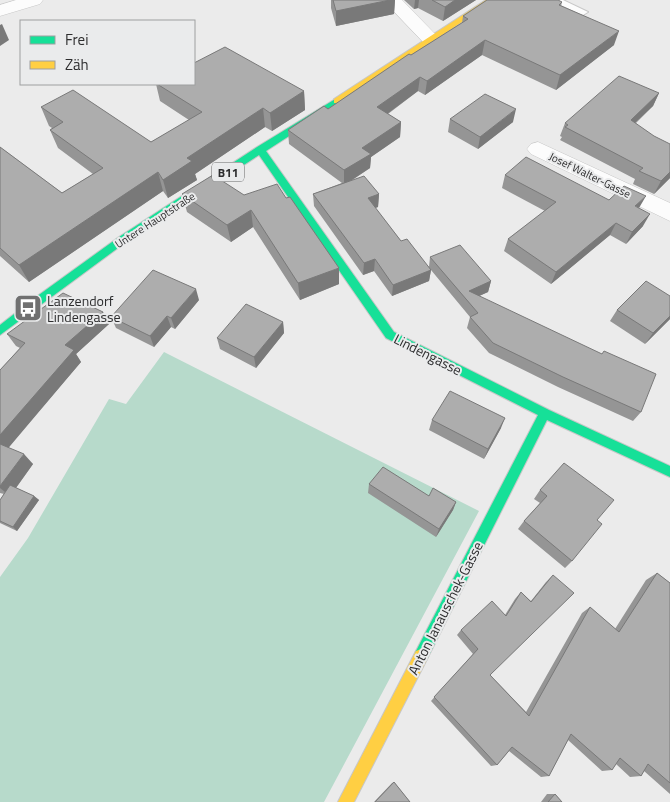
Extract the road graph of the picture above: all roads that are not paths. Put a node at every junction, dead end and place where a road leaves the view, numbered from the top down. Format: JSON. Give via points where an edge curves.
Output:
{"nodes":[{"id":1,"x":34,"y":0,"type":"edge"},
{"id":2,"x":392,"y":0,"type":"edge"},
{"id":3,"x":492,"y":0,"type":"edge"},
{"id":4,"x":555,"y":0,"type":"edge"},
{"id":5,"x":0,"y":11,"type":"edge"},
{"id":6,"x":583,"y":12,"type":"dead end"},
{"id":7,"x":430,"y":39,"type":"junction"},
{"id":8,"x":260,"y":150,"type":"junction"},
{"id":9,"x":538,"y":150,"type":"dead end"},
{"id":10,"x":670,"y":213,"type":"edge"},
{"id":11,"x":0,"y":331,"type":"edge"},
{"id":12,"x":545,"y":413,"type":"junction"},
{"id":13,"x":670,"y":472,"type":"edge"},
{"id":14,"x":346,"y":802,"type":"edge"}],
"edges":[{"from":1,"to":5,"type":"street"},
{"from":2,"to":7,"type":"street"},
{"from":3,"to":7,"type":"street","name":"Untere Hauptstraße","number":"B11"},
{"from":4,"to":6,"type":"lane"},
{"from":7,"to":8,"type":"street","name":"Untere Hauptstraße","number":"B11"},
{"from":8,"to":11,"type":"street","name":"Untere Hauptstraße","number":"B11","via":[[115,246]]},
{"from":8,"to":12,"type":"street","name":"Lindengasse","via":[[390,335]]},
{"from":9,"to":10,"type":"street","name":"Josef Walter-Gasse"},
{"from":12,"to":13,"type":"street","name":"Lindengasse"},
{"from":12,"to":14,"type":"street","name":"Anton Janauschek-Gasse"}]}
